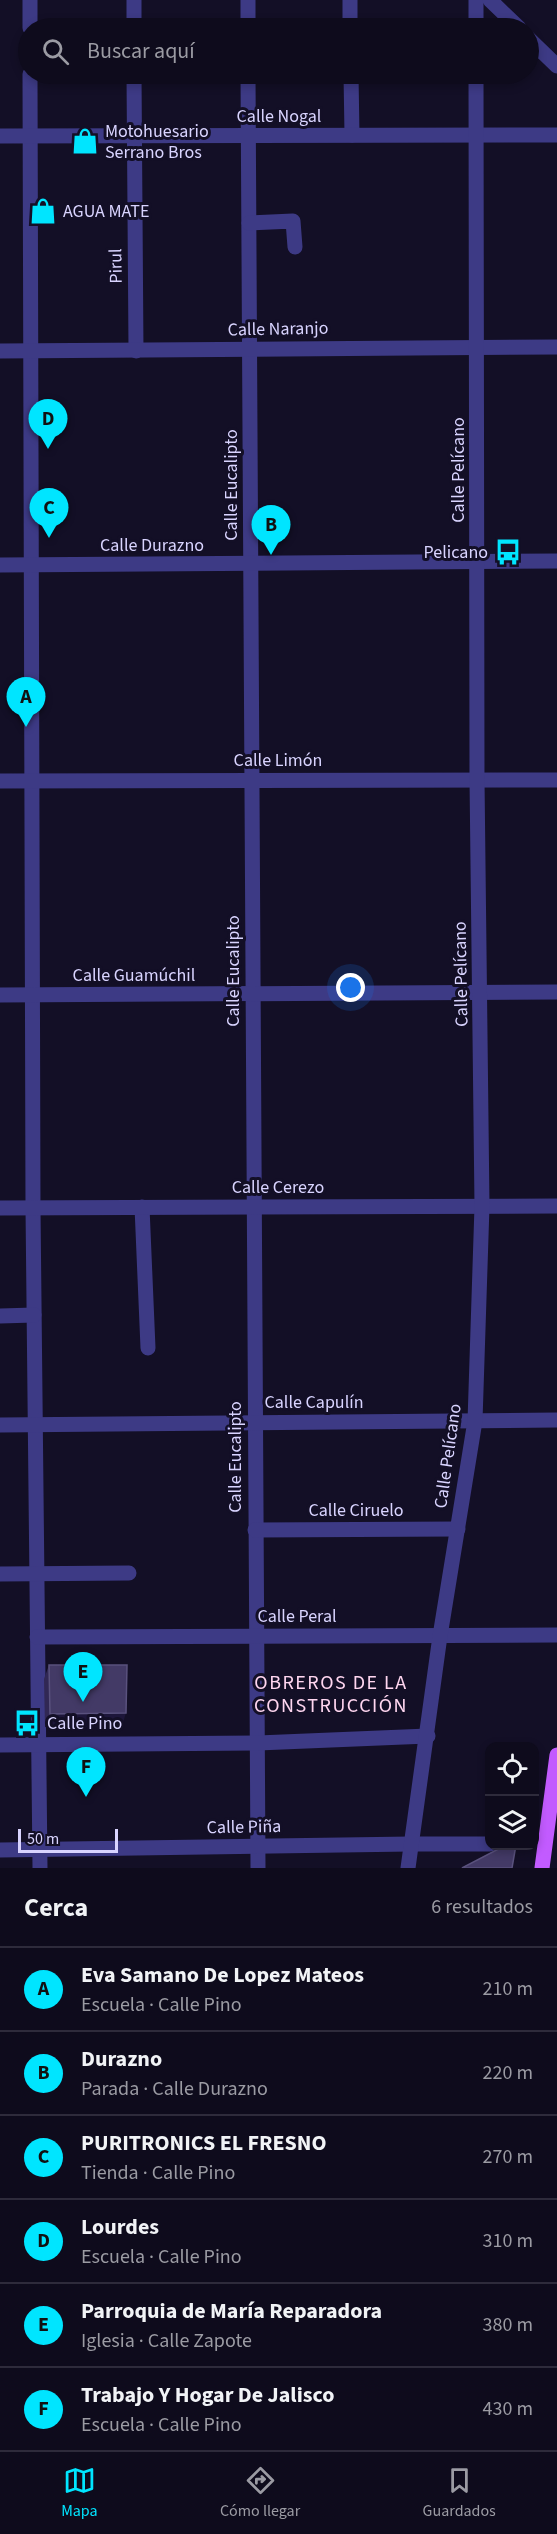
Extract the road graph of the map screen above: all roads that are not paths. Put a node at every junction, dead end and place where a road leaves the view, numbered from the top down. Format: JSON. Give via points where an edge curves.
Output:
{"nodes":[{"id":1,"x":30,"y":0,"type":"edge"},
{"id":2,"x":134,"y":0,"type":"edge"},
{"id":3,"x":248,"y":0,"type":"edge"},
{"id":4,"x":350,"y":0,"type":"edge"},
{"id":5,"x":476,"y":0,"type":"edge"},
{"id":6,"x":490,"y":0,"type":"edge"},
{"id":7,"x":30,"y":18,"type":"edge"},
{"id":8,"x":134,"y":18,"type":"edge"},
{"id":9,"x":248,"y":18,"type":"edge"},
{"id":10,"x":350,"y":18,"type":"edge"},
{"id":11,"x":476,"y":18,"type":"edge"},
{"id":12,"x":509,"y":18,"type":"edge"},
{"id":13,"x":539,"y":49,"type":"edge"},
{"id":14,"x":557,"y":66,"type":"edge"},
{"id":15,"x":30,"y":84,"type":"edge"},
{"id":16,"x":134,"y":84,"type":"edge"},
{"id":17,"x":248,"y":84,"type":"edge"},
{"id":18,"x":351,"y":84,"type":"edge"},
{"id":19,"x":476,"y":84,"type":"edge"},
{"id":20,"x":134,"y":135,"type":"junction"},
{"id":21,"x":249,"y":135,"type":"junction"},
{"id":22,"x":352,"y":135,"type":"junction"},
{"id":23,"x":477,"y":135,"type":"junction"},
{"id":24,"x":557,"y":135,"type":"edge"},
{"id":25,"x":0,"y":136,"type":"edge"},
{"id":26,"x":30,"y":136,"type":"junction"},
{"id":27,"x":249,"y":223,"type":"junction"},
{"id":28,"x":295,"y":248,"type":"dead end"},
{"id":29,"x":476,"y":346,"type":"junction"},
{"id":30,"x":557,"y":347,"type":"edge"},
{"id":31,"x":250,"y":349,"type":"junction"},
{"id":32,"x":0,"y":351,"type":"edge"},
{"id":33,"x":31,"y":351,"type":"junction"},
{"id":34,"x":136,"y":351,"type":"junction"},
{"id":35,"x":557,"y":561,"type":"edge"},
{"id":36,"x":478,"y":562,"type":"junction"},
{"id":37,"x":251,"y":563,"type":"junction"},
{"id":38,"x":0,"y":565,"type":"edge"},
{"id":39,"x":31,"y":565,"type":"junction"},
{"id":40,"x":477,"y":779,"type":"junction"},
{"id":41,"x":251,"y":780,"type":"junction"},
{"id":42,"x":557,"y":780,"type":"edge"},
{"id":43,"x":0,"y":781,"type":"edge"},
{"id":44,"x":32,"y":781,"type":"junction"},
{"id":45,"x":480,"y":992,"type":"junction"},
{"id":46,"x":557,"y":992,"type":"edge"},
{"id":47,"x":252,"y":994,"type":"junction"},
{"id":48,"x":0,"y":995,"type":"edge"},
{"id":49,"x":33,"y":995,"type":"junction"},
{"id":50,"x":254,"y":1206,"type":"junction"},
{"id":51,"x":482,"y":1206,"type":"junction"},
{"id":52,"x":557,"y":1206,"type":"edge"},
{"id":53,"x":142,"y":1207,"type":"junction"},
{"id":54,"x":0,"y":1208,"type":"edge"},
{"id":55,"x":33,"y":1208,"type":"junction"},
{"id":56,"x":34,"y":1315,"type":"junction"},
{"id":57,"x":0,"y":1316,"type":"edge"},
{"id":58,"x":148,"y":1348,"type":"dead end"},
{"id":59,"x":557,"y":1420,"type":"edge"},
{"id":60,"x":255,"y":1421,"type":"junction"},
{"id":61,"x":475,"y":1421,"type":"junction"},
{"id":62,"x":0,"y":1425,"type":"edge"},
{"id":63,"x":35,"y":1425,"type":"junction"},
{"id":64,"x":458,"y":1529,"type":"junction"},
{"id":65,"x":255,"y":1530,"type":"junction"},
{"id":66,"x":129,"y":1573,"type":"dead end"},
{"id":67,"x":0,"y":1574,"type":"edge"},
{"id":68,"x":37,"y":1574,"type":"junction"},
{"id":69,"x":256,"y":1635,"type":"junction"},
{"id":70,"x":557,"y":1635,"type":"edge"},
{"id":71,"x":440,"y":1636,"type":"junction"},
{"id":72,"x":37,"y":1637,"type":"junction"},
{"id":73,"x":428,"y":1736,"type":"junction"},
{"id":74,"x":258,"y":1743,"type":"junction"},
{"id":75,"x":0,"y":1745,"type":"edge"},
{"id":76,"x":38,"y":1745,"type":"junction"},
{"id":77,"x":557,"y":1755,"type":"edge"},
{"id":78,"x":411,"y":1844,"type":"junction"},
{"id":79,"x":485,"y":1845,"type":"edge"},
{"id":80,"x":539,"y":1845,"type":"edge"},
{"id":81,"x":258,"y":1846,"type":"junction"},
{"id":82,"x":0,"y":1850,"type":"edge"},
{"id":83,"x":39,"y":1850,"type":"junction"},
{"id":84,"x":40,"y":1868,"type":"edge"},
{"id":85,"x":258,"y":1868,"type":"edge"},
{"id":86,"x":408,"y":1868,"type":"edge"},
{"id":87,"x":542,"y":1868,"type":"edge"}],
"edges":[{"from":1,"to":7,"type":"street"},
{"from":2,"to":8,"type":"street"},
{"from":3,"to":9,"type":"street"},
{"from":4,"to":10,"type":"street"},
{"from":5,"to":11,"type":"street"},
{"from":6,"to":12,"type":"street"},
{"from":13,"to":14,"type":"street"},
{"from":15,"to":26,"type":"street"},
{"from":16,"to":20,"type":"street","name":"Pirul"},
{"from":17,"to":21,"type":"street","name":"Calle Eucalipto"},
{"from":18,"to":22,"type":"street"},
{"from":19,"to":23,"type":"street","name":"Calle Pelícano"},
{"from":20,"to":21,"type":"street","name":"Calle Nogal"},
{"from":20,"to":26,"type":"street","name":"Calle Nogal"},
{"from":20,"to":34,"type":"street","name":"Pirul"},
{"from":21,"to":22,"type":"street","name":"Calle Nogal"},
{"from":21,"to":27,"type":"street","name":"Calle Eucalipto"},
{"from":22,"to":23,"type":"street","name":"Calle Nogal"},
{"from":23,"to":24,"type":"street","name":"Calle Nogal"},
{"from":23,"to":29,"type":"street","name":"Calle Pelícano"},
{"from":25,"to":26,"type":"street","name":"Calle Nogal"},
{"from":26,"to":33,"type":"street"},
{"from":27,"to":28,"type":"street","via":[[293,221]]},
{"from":27,"to":31,"type":"street","name":"Calle Eucalipto"},
{"from":29,"to":30,"type":"street","name":"Calle Naranjo"},
{"from":29,"to":31,"type":"street","name":"Calle Naranjo"},
{"from":29,"to":36,"type":"street","name":"Calle Pelícano"},
{"from":31,"to":34,"type":"street","name":"Calle Naranjo"},
{"from":31,"to":37,"type":"street","name":"Calle Eucalipto"},
{"from":32,"to":33,"type":"street","name":"Calle Naranjo"},
{"from":33,"to":34,"type":"street","name":"Calle Naranjo"},
{"from":33,"to":39,"type":"street"},
{"from":35,"to":36,"type":"street","name":"Calle Durazno"},
{"from":36,"to":37,"type":"street","name":"Calle Durazno"},
{"from":36,"to":40,"type":"street","name":"Calle Pelícano"},
{"from":37,"to":39,"type":"street","name":"Calle Durazno"},
{"from":37,"to":41,"type":"street","name":"Calle Eucalipto"},
{"from":38,"to":39,"type":"street","name":"Calle Durazno"},
{"from":39,"to":44,"type":"street"},
{"from":40,"to":41,"type":"street","name":"Calle Limón"},
{"from":40,"to":42,"type":"street","name":"Calle Limón"},
{"from":40,"to":45,"type":"street","name":"Calle Pelícano"},
{"from":41,"to":44,"type":"street","name":"Calle Limón"},
{"from":41,"to":47,"type":"street","name":"Calle Eucalipto"},
{"from":43,"to":44,"type":"street","name":"Calle Limón"},
{"from":44,"to":49,"type":"street"},
{"from":45,"to":46,"type":"street","name":"Calle Guamúchil"},
{"from":45,"to":47,"type":"street","name":"Calle Guamúchil"},
{"from":45,"to":51,"type":"street","name":"Calle Pelícano"},
{"from":47,"to":49,"type":"street","name":"Calle Guamúchil"},
{"from":47,"to":50,"type":"street","name":"Calle Eucalipto"},
{"from":48,"to":49,"type":"street","name":"Calle Guamúchil"},
{"from":49,"to":55,"type":"street"},
{"from":50,"to":51,"type":"street","name":"Calle Cerezo"},
{"from":50,"to":53,"type":"street","name":"Calle Cerezo"},
{"from":50,"to":60,"type":"street","name":"Calle Eucalipto"},
{"from":51,"to":52,"type":"street","name":"Calle Cerezo"},
{"from":51,"to":61,"type":"street","name":"Calle Pelícano"},
{"from":53,"to":55,"type":"street","name":"Calle Cerezo"},
{"from":53,"to":58,"type":"street"},
{"from":54,"to":55,"type":"street","name":"Calle Cerezo"},
{"from":55,"to":56,"type":"street"},
{"from":56,"to":57,"type":"street"},
{"from":56,"to":63,"type":"street"},
{"from":59,"to":61,"type":"street","name":"Calle Capulín"},
{"from":60,"to":61,"type":"street","name":"Calle Capulín"},
{"from":60,"to":63,"type":"street","name":"Calle Capulín"},
{"from":60,"to":65,"type":"street","name":"Calle Eucalipto"},
{"from":61,"to":64,"type":"street","name":"Calle Pelícano"},
{"from":62,"to":63,"type":"street","name":"Calle Capulín"},
{"from":63,"to":68,"type":"street"},
{"from":64,"to":65,"type":"street","name":"Calle Ciruelo"},
{"from":64,"to":71,"type":"street","name":"Calle Pelícano"},
{"from":65,"to":69,"type":"street","name":"Calle Eucalipto"},
{"from":66,"to":68,"type":"street"},
{"from":67,"to":68,"type":"street"},
{"from":68,"to":72,"type":"street"},
{"from":69,"to":71,"type":"street","name":"Calle Peral"},
{"from":69,"to":72,"type":"street","name":"Calle Peral"},
{"from":69,"to":74,"type":"street","name":"Calle Eucalipto"},
{"from":70,"to":71,"type":"street","name":"Calle Peral"},
{"from":71,"to":73,"type":"street","name":"Calle Pelícano"},
{"from":72,"to":76,"type":"street"},
{"from":73,"to":74,"type":"street"},
{"from":73,"to":78,"type":"street","name":"Calle Pelícano"},
{"from":74,"to":76,"type":"street"},
{"from":74,"to":81,"type":"street","name":"Calle Eucalipto"},
{"from":75,"to":76,"type":"street"},
{"from":76,"to":83,"type":"street"},
{"from":77,"to":80,"type":"main road"},
{"from":78,"to":79,"type":"street","name":"Calle Piña"},
{"from":78,"to":81,"type":"street","name":"Calle Piña"},
{"from":78,"to":86,"type":"street","name":"Calle Pelícano"},
{"from":80,"to":87,"type":"main road"},
{"from":81,"to":83,"type":"street","name":"Calle Piña"},
{"from":81,"to":85,"type":"street","name":"Calle Eucalipto"},
{"from":82,"to":83,"type":"street","name":"Calle Piña"},
{"from":83,"to":84,"type":"street"}]}
